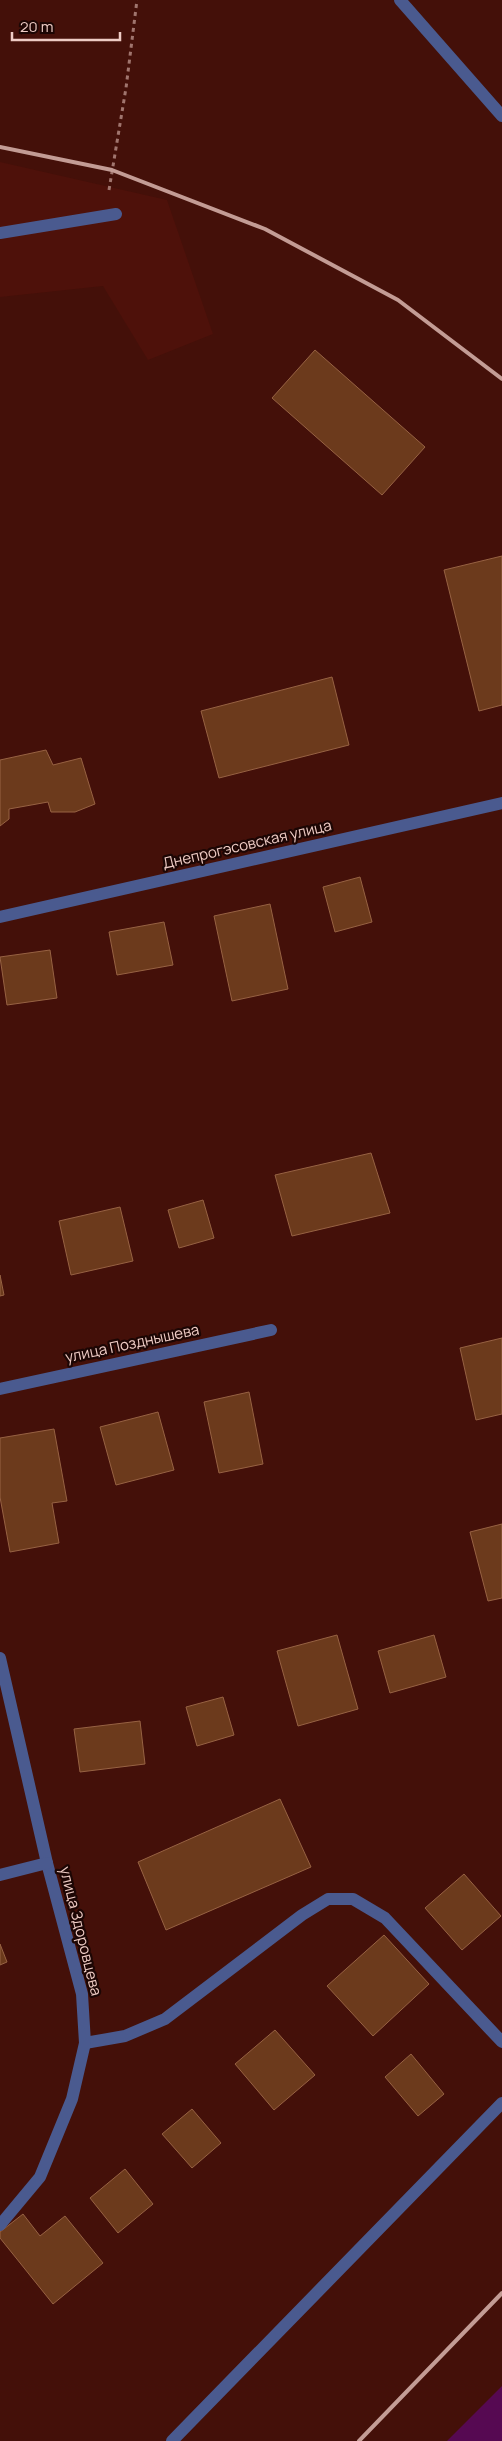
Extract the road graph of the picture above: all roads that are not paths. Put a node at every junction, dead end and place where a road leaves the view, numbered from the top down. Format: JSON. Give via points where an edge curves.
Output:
{"nodes":[{"id":1,"x":400,"y":0,"type":"edge"},
{"id":2,"x":502,"y":116,"type":"edge"},
{"id":3,"x":110,"y":215,"type":"road end"},
{"id":4,"x":0,"y":233,"type":"edge"},
{"id":5,"x":502,"y":803,"type":"edge"},
{"id":6,"x":0,"y":917,"type":"edge"},
{"id":7,"x":271,"y":1330,"type":"dead end"},
{"id":8,"x":0,"y":1389,"type":"edge"},
{"id":9,"x":0,"y":1658,"type":"edge"},
{"id":10,"x":47,"y":1863,"type":"junction"},
{"id":11,"x":0,"y":1875,"type":"edge"},
{"id":12,"x":502,"y":2042,"type":"edge"},
{"id":13,"x":85,"y":2043,"type":"junction"},
{"id":14,"x":502,"y":2103,"type":"edge"},
{"id":15,"x":0,"y":2225,"type":"edge"},
{"id":16,"x":172,"y":2441,"type":"edge"}],
"edges":[{"from":1,"to":2,"type":"street"},
{"from":3,"to":4,"type":"street"},
{"from":5,"to":6,"type":"street","name":"Днепрогэсовская улица"},
{"from":7,"to":8,"type":"street","name":"улица Позднышева"},
{"from":9,"to":10,"type":"street","name":"улица Здоровцева"},
{"from":10,"to":11,"type":"street"},
{"from":10,"to":13,"type":"street","name":"улица Здоровцева","via":[[82,1994]]},
{"from":12,"to":13,"type":"street","via":[[385,1918],[353,1899],[328,1899],[165,2018],[125,2036]]},
{"from":13,"to":15,"type":"street","name":"улица Здоровцева","via":[[72,2099],[40,2176]]},
{"from":14,"to":16,"type":"street"}]}
